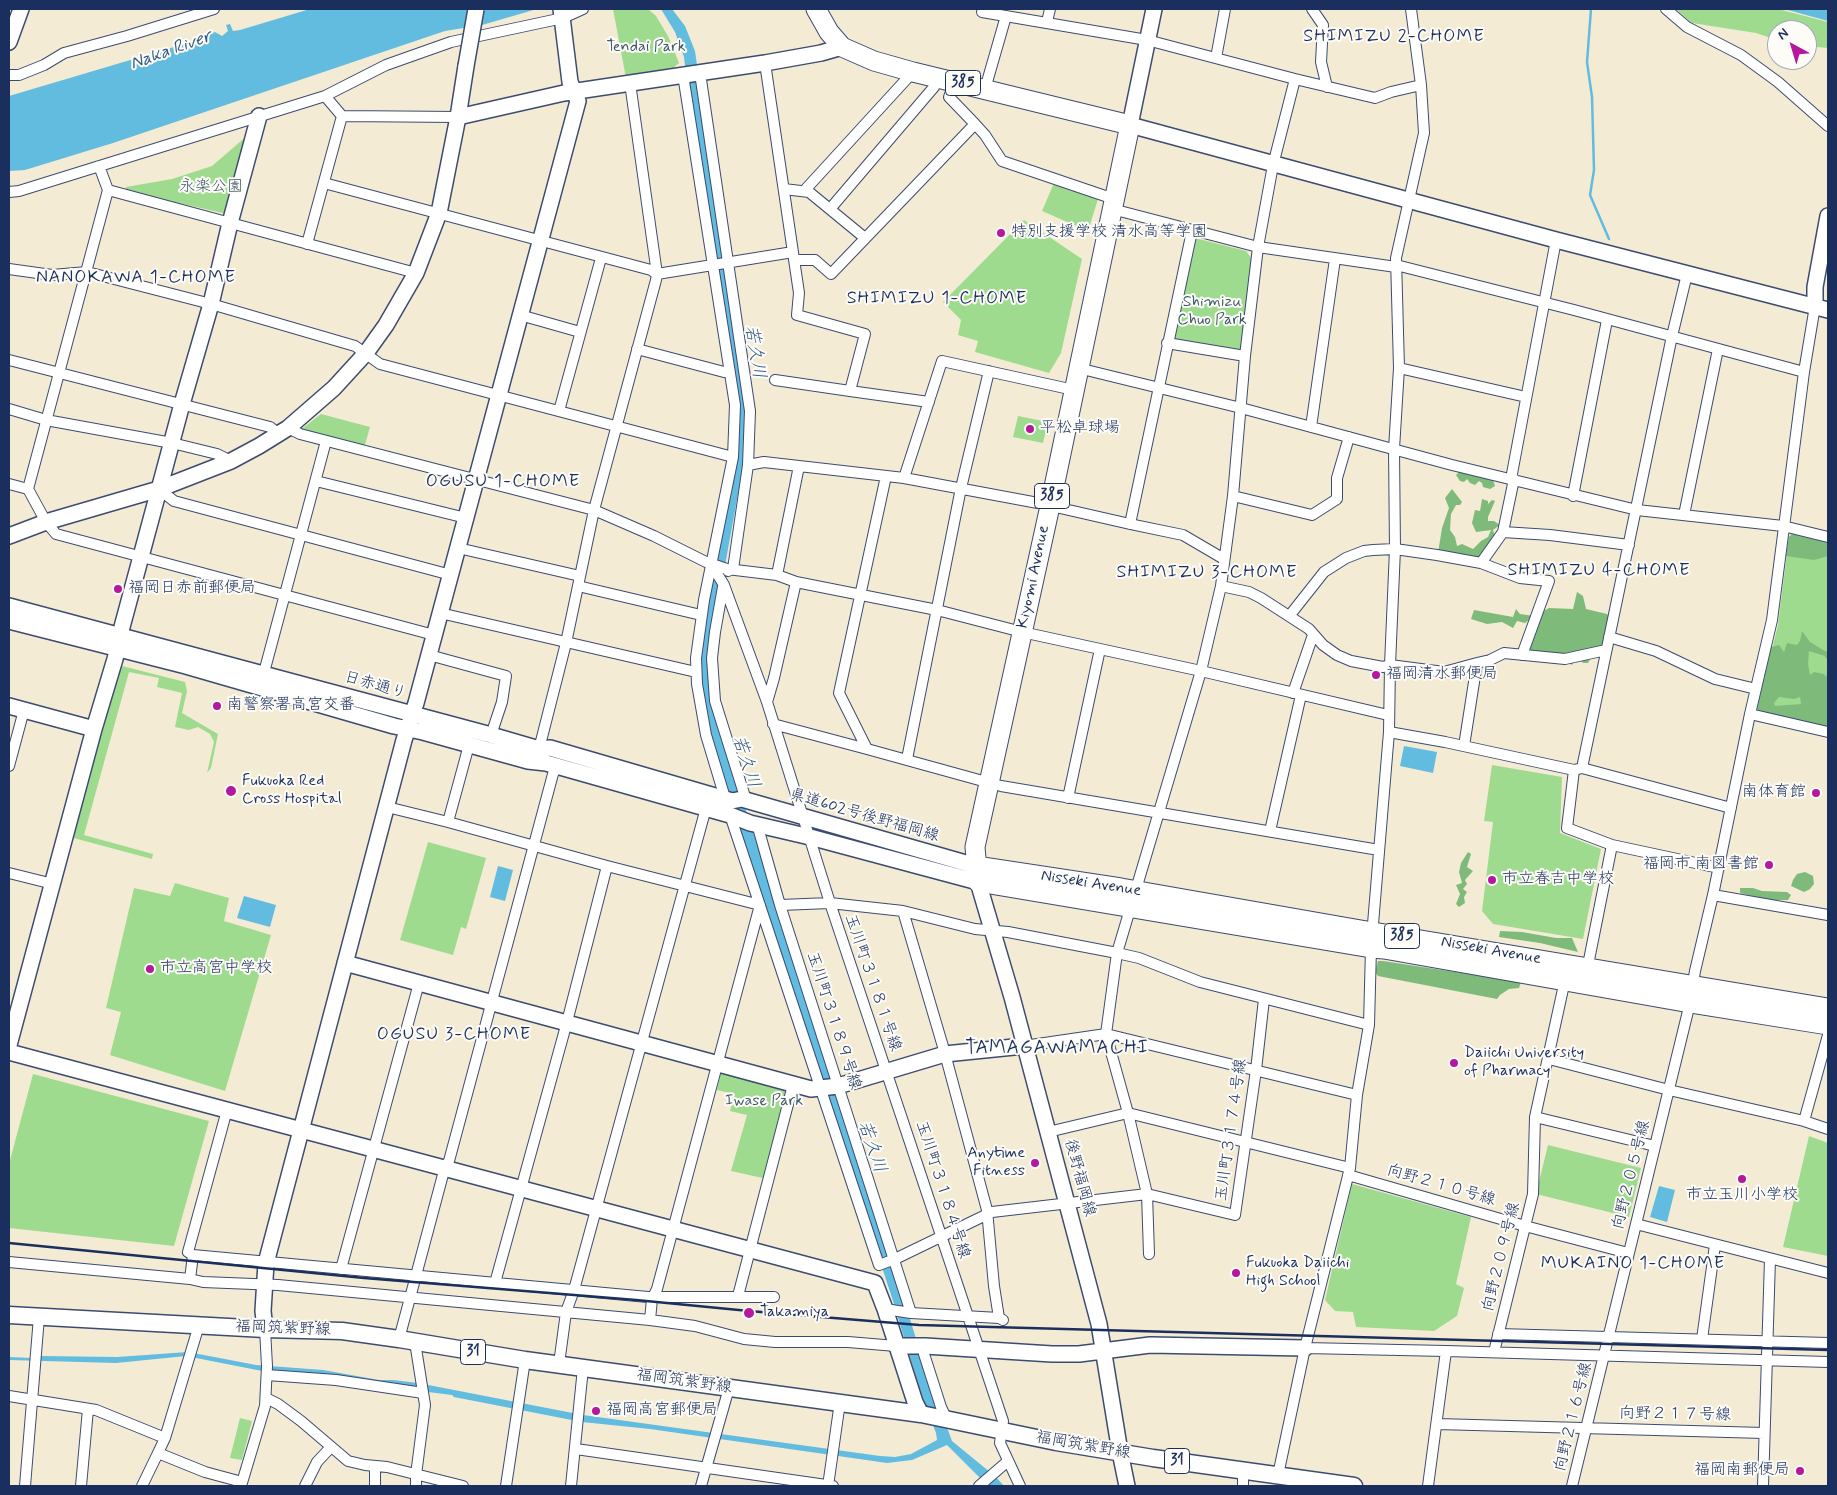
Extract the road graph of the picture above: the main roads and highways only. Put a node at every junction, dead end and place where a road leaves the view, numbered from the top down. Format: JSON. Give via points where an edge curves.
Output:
{"nodes":[{"id":1,"x":816,"y":9,"type":"edge"},
{"id":2,"x":977,"y":874,"type":"joint"},
{"id":3,"x":1372,"y":940,"type":"junction"},
{"id":4,"x":1586,"y":976,"type":"junction"},
{"id":5,"x":1691,"y":994,"type":"junction"},
{"id":6,"x":1828,"y":1008,"type":"edge"},
{"id":7,"x":1828,"y":1025,"type":"edge"},
{"id":8,"x":9,"y":1315,"type":"edge"},
{"id":9,"x":1243,"y":1479,"type":"edge"},
{"id":10,"x":1327,"y":1484,"type":"edge"},
{"id":11,"x":1354,"y":1486,"type":"edge"}],
"edges":[{"from":1,"to":2,"type":"highway","name":"Kiyomi Avenue","number":"385","via":[[842,47],[874,61],[1130,125],[975,847]]},
{"from":2,"to":3,"type":"highway","name":"Nisseki Avenue","number":"385"},
{"from":3,"to":4,"type":"highway","name":"Nisseki Avenue","number":"385"},
{"from":3,"to":4,"type":"highway","name":"Nisseki Avenue","number":"385","via":[[1384,949],[1565,980]]},
{"from":4,"to":5,"type":"highway","name":"Nisseki Avenue","number":"385"},
{"from":5,"to":6,"type":"highway","name":"Nisseki Avenue","number":"385"},
{"from":5,"to":7,"type":"highway","name":"Nisseki Avenue","number":"385"},
{"from":8,"to":9,"type":"main road","name":"福岡筑紫野線","number":"31","via":[[342,1331],[936,1417]]},
{"from":9,"to":10,"type":"main road","name":"福岡筑紫野線","number":"31","via":[[1278,1475]]},
{"from":10,"to":11,"type":"main road","name":"福岡筑紫野線","number":"31"}]}
